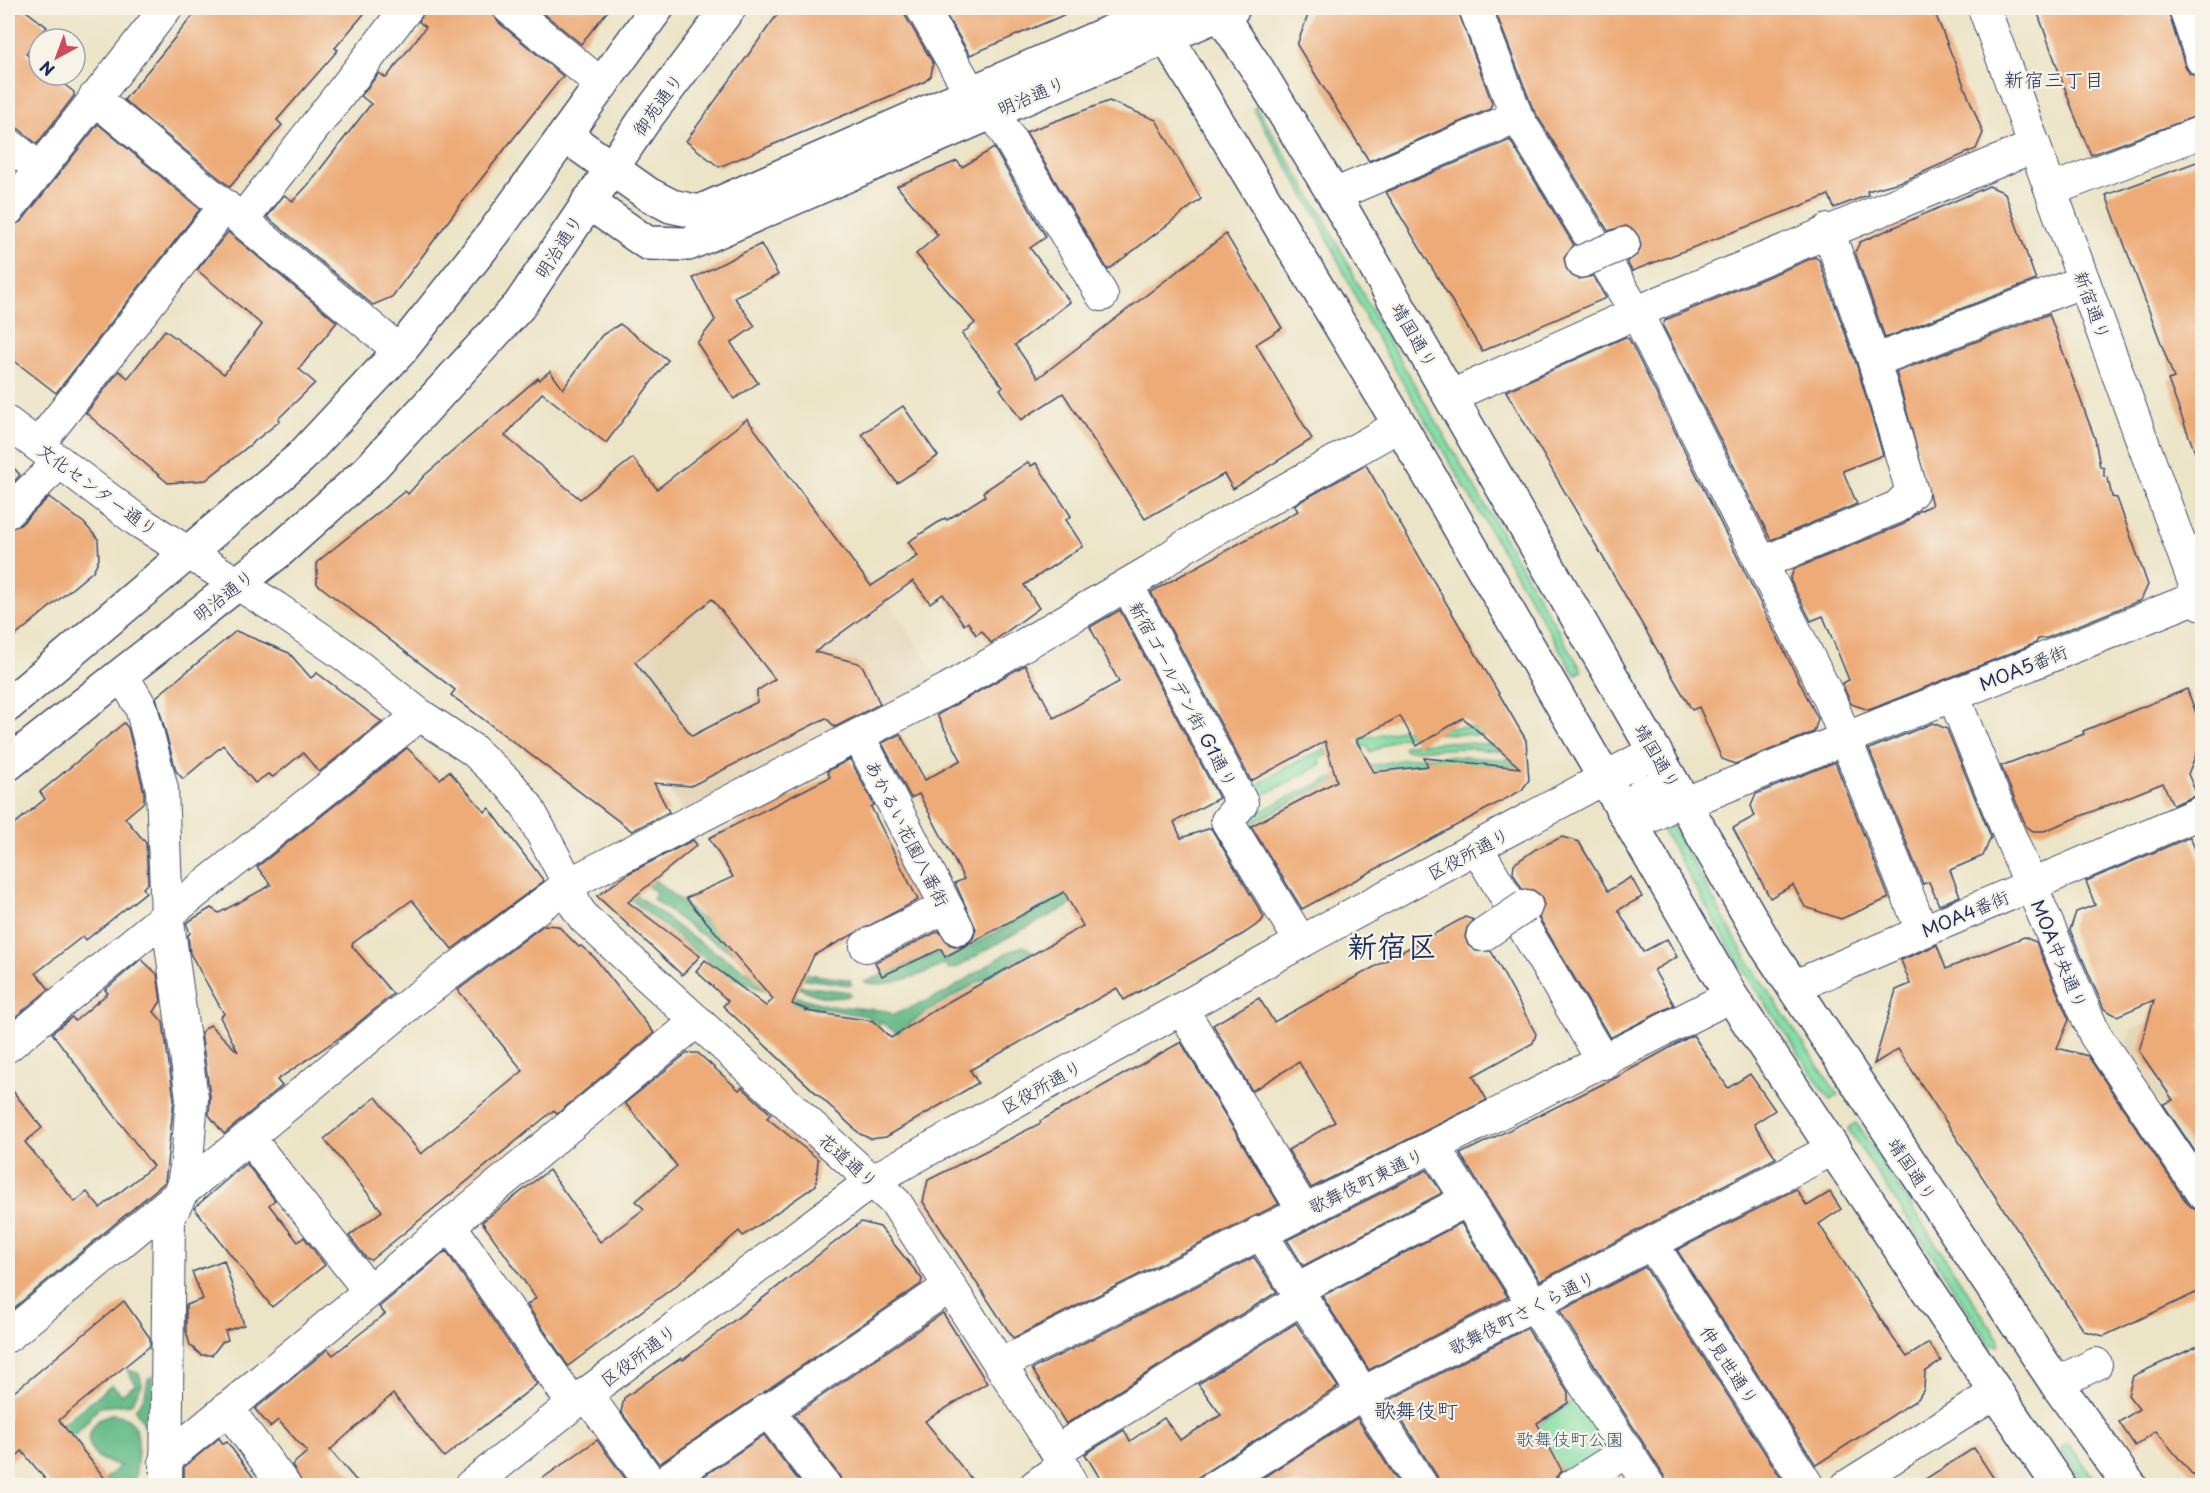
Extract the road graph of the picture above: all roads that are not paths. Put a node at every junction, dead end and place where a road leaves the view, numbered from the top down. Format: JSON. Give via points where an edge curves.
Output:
{"nodes":[{"id":1,"x":407,"y":8,"type":"edge"},
{"id":2,"x":509,"y":8,"type":"edge"},
{"id":3,"x":657,"y":8,"type":"edge"},
{"id":4,"x":729,"y":8,"type":"edge"},
{"id":5,"x":922,"y":8,"type":"edge"},
{"id":6,"x":1475,"y":8,"type":"edge"},
{"id":7,"x":1983,"y":8,"type":"edge"},
{"id":8,"x":2185,"y":8,"type":"edge"},
{"id":9,"x":161,"y":9,"type":"edge"},
{"id":10,"x":1223,"y":9,"type":"edge"},
{"id":11,"x":1158,"y":16,"type":"edge"},
{"id":12,"x":2202,"y":60,"type":"edge"},
{"id":13,"x":602,"y":85,"type":"junction"},
{"id":14,"x":94,"y":98,"type":"junction"},
{"id":15,"x":982,"y":102,"type":"junction"},
{"id":16,"x":1517,"y":117,"type":"junction"},
{"id":17,"x":2202,"y":132,"type":"edge"},
{"id":18,"x":566,"y":136,"type":"junction"},
{"id":19,"x":8,"y":144,"type":"edge"},
{"id":20,"x":2035,"y":146,"type":"junction"},
{"id":21,"x":612,"y":166,"type":"junction"},
{"id":22,"x":39,"y":168,"type":"junction"},
{"id":23,"x":2051,"y":190,"type":"junction"},
{"id":24,"x":1334,"y":195,"type":"junction"},
{"id":25,"x":588,"y":202,"type":"junction"},
{"id":26,"x":8,"y":210,"type":"edge"},
{"id":27,"x":233,"y":213,"type":"junction"},
{"id":28,"x":1828,"y":230,"type":"junction"},
{"id":29,"x":1638,"y":239,"type":"dead end"},
{"id":30,"x":1582,"y":261,"type":"dead end"},
{"id":31,"x":2084,"y":281,"type":"junction"},
{"id":32,"x":1102,"y":295,"type":"dead end"},
{"id":33,"x":1636,"y":312,"type":"junction"},
{"id":34,"x":400,"y":351,"type":"junction"},
{"id":35,"x":1874,"y":361,"type":"junction"},
{"id":36,"x":1451,"y":396,"type":"junction"},
{"id":37,"x":8,"y":423,"type":"edge"},
{"id":38,"x":1400,"y":425,"type":"junction"},
{"id":39,"x":49,"y":454,"type":"junction"},
{"id":40,"x":8,"y":512,"type":"edge"},
{"id":41,"x":2194,"y":550,"type":"edge"},
{"id":42,"x":189,"y":553,"type":"junction"},
{"id":43,"x":1762,"y":563,"type":"junction"},
{"id":44,"x":238,"y":583,"type":"junction"},
{"id":45,"x":1127,"y":585,"type":"junction"},
{"id":46,"x":2201,"y":600,"type":"edge"},
{"id":47,"x":122,"y":675,"type":"junction"},
{"id":48,"x":1953,"y":695,"type":"junction"},
{"id":49,"x":8,"y":705,"type":"edge"},
{"id":50,"x":420,"y":715,"type":"junction"},
{"id":51,"x":859,"y":737,"type":"junction"},
{"id":52,"x":1846,"y":738,"type":"junction"},
{"id":53,"x":1655,"y":751,"type":"junction"},
{"id":54,"x":8,"y":764,"type":"edge"},
{"id":55,"x":1606,"y":777,"type":"junction"},
{"id":56,"x":1685,"y":803,"type":"junction"},
{"id":57,"x":2202,"y":812,"type":"edge"},
{"id":58,"x":1477,"y":848,"type":"junction"},
{"id":59,"x":569,"y":884,"type":"junction"},
{"id":60,"x":2031,"y":885,"type":"junction"},
{"id":61,"x":1526,"y":906,"type":"dead end"},
{"id":62,"x":167,"y":915,"type":"junction"},
{"id":63,"x":1922,"y":931,"type":"junction"},
{"id":64,"x":1483,"y":935,"type":"dead end"},
{"id":65,"x":1301,"y":942,"type":"junction"},
{"id":66,"x":866,"y":946,"type":"dead end"},
{"id":67,"x":1793,"y":987,"type":"junction"},
{"id":68,"x":1731,"y":996,"type":"junction"},
{"id":69,"x":1182,"y":1009,"type":"junction"},
{"id":70,"x":697,"y":1021,"type":"junction"},
{"id":71,"x":8,"y":1046,"type":"edge"},
{"id":72,"x":1604,"y":1062,"type":"junction"},
{"id":73,"x":249,"y":1138,"type":"junction"},
{"id":74,"x":1434,"y":1147,"type":"junction"},
{"id":75,"x":1833,"y":1149,"type":"junction"},
{"id":76,"x":872,"y":1181,"type":"junction"},
{"id":77,"x":2202,"y":1193,"type":"edge"},
{"id":78,"x":181,"y":1194,"type":"junction"},
{"id":79,"x":1467,"y":1200,"type":"junction"},
{"id":80,"x":1304,"y":1210,"type":"junction"},
{"id":81,"x":450,"y":1225,"type":"junction"},
{"id":82,"x":1260,"y":1232,"type":"junction"},
{"id":83,"x":1652,"y":1244,"type":"junction"},
{"id":84,"x":950,"y":1286,"type":"junction"},
{"id":85,"x":369,"y":1291,"type":"junction"},
{"id":86,"x":1299,"y":1293,"type":"junction"},
{"id":87,"x":1535,"y":1305,"type":"junction"},
{"id":88,"x":8,"y":1336,"type":"edge"},
{"id":89,"x":1001,"y":1364,"type":"junction"},
{"id":90,"x":2096,"y":1364,"type":"dead end"},
{"id":91,"x":2056,"y":1383,"type":"junction"},
{"id":92,"x":1997,"y":1392,"type":"junction"},
{"id":93,"x":1363,"y":1393,"type":"junction"},
{"id":94,"x":580,"y":1399,"type":"junction"},
{"id":95,"x":227,"y":1408,"type":"junction"},
{"id":96,"x":767,"y":1408,"type":"junction"},
{"id":97,"x":1627,"y":1451,"type":"junction"},
{"id":98,"x":1064,"y":1467,"type":"edge"},
{"id":99,"x":165,"y":1473,"type":"edge"},
{"id":100,"x":285,"y":1485,"type":"edge"},
{"id":101,"x":470,"y":1485,"type":"edge"},
{"id":102,"x":653,"y":1485,"type":"edge"},
{"id":103,"x":658,"y":1485,"type":"edge"},
{"id":104,"x":825,"y":1485,"type":"edge"},
{"id":105,"x":1035,"y":1485,"type":"edge"},
{"id":106,"x":1216,"y":1485,"type":"edge"},
{"id":107,"x":1422,"y":1485,"type":"edge"},
{"id":108,"x":1572,"y":1485,"type":"edge"},
{"id":109,"x":1649,"y":1485,"type":"edge"},
{"id":110,"x":1808,"y":1485,"type":"edge"},
{"id":111,"x":1847,"y":1485,"type":"edge"},
{"id":112,"x":2059,"y":1485,"type":"edge"},
{"id":113,"x":2130,"y":1485,"type":"edge"}],
"edges":[{"from":1,"to":27,"type":"street"},
{"from":2,"to":13,"type":"street"},
{"from":3,"to":13,"type":"main road"},
{"from":4,"to":21,"type":"main road","name":"御苑通り"},
{"from":5,"to":15,"type":"street"},
{"from":6,"to":16,"type":"street"},
{"from":7,"to":20,"type":"street","name":"新宿通り"},
{"from":8,"to":12,"type":"street"},
{"from":9,"to":14,"type":"street"},
{"from":10,"to":11,"type":"main road","name":"明治通り"},
{"from":10,"to":24,"type":"main road","name":"靖国通り"},
{"from":11,"to":15,"type":"main road","name":"明治通り"},
{"from":11,"to":38,"type":"main road"},
{"from":13,"to":18,"type":"main road"},
{"from":14,"to":22,"type":"street"},
{"from":14,"to":27,"type":"street"},
{"from":15,"to":21,"type":"main road","name":"明治通り","via":[[699,212],[671,206],[648,194]]},
{"from":15,"to":25,"type":"main road","name":"明治通り","via":[[688,244],[647,243]]},
{"from":15,"to":32,"type":"street"},
{"from":16,"to":24,"type":"street"},
{"from":16,"to":33,"type":"street"},
{"from":17,"to":23,"type":"street"},
{"from":18,"to":21,"type":"main road","name":"明治通り"},
{"from":18,"to":34,"type":"main road"},
{"from":19,"to":22,"type":"street"},
{"from":20,"to":23,"type":"street","name":"新宿通り"},
{"from":20,"to":28,"type":"street"},
{"from":21,"to":25,"type":"main road","name":"御苑通り"},
{"from":22,"to":26,"type":"street"},
{"from":23,"to":31,"type":"street","name":"新宿通り"},
{"from":24,"to":36,"type":"main road","name":"靖国通り"},
{"from":25,"to":44,"type":"main road","name":"明治通り","via":[[519,306],[369,470]]},
{"from":27,"to":34,"type":"street"},
{"from":27,"to":39,"type":"street"},
{"from":28,"to":33,"type":"street"},
{"from":28,"to":35,"type":"street"},
{"from":29,"to":30,"type":"street","bridge":true},
{"from":31,"to":35,"type":"street"},
{"from":31,"to":41,"type":"street","name":"新宿通り"},
{"from":33,"to":36,"type":"street"},
{"from":33,"to":43,"type":"street"},
{"from":34,"to":42,"type":"main road","via":[[300,458]]},
{"from":35,"to":43,"type":"street","via":[[1912,492],[1897,507]]},
{"from":36,"to":53,"type":"main road","name":"靖国通り"},
{"from":37,"to":39,"type":"street","name":"文化センター通り"},
{"from":38,"to":45,"type":"street","via":[[1184,547]]},
{"from":38,"to":55,"type":"main road"},
{"from":39,"to":40,"type":"street"},
{"from":39,"to":42,"type":"street","name":"文化センター通り","via":[[138,521]]},
{"from":41,"to":46,"type":"street","name":"新宿通り"},
{"from":42,"to":44,"type":"street","name":"文化センター通り"},
{"from":42,"to":49,"type":"main road"},
{"from":43,"to":52,"type":"street"},
{"from":44,"to":47,"type":"main road","name":"明治通り"},
{"from":44,"to":50,"type":"street","name":"文化センター通り","via":[[343,654]]},
{"from":45,"to":51,"type":"street"},
{"from":45,"to":65,"type":"street","name":"新宿ゴールデン街 G1通り","via":[[1234,812]]},
{"from":46,"to":48,"type":"street","name":"MOA5番街"},
{"from":47,"to":54,"type":"main road","name":"明治通り"},
{"from":47,"to":62,"type":"street","via":[[141,707],[162,789]]},
{"from":48,"to":52,"type":"street","name":"MOA5番街"},
{"from":48,"to":60,"type":"street","name":"MOA中央通り"},
{"from":50,"to":59,"type":"street","name":"花道通り","via":[[473,750],[510,785],[527,806]]},
{"from":50,"to":62,"type":"street"},
{"from":51,"to":59,"type":"street"},
{"from":51,"to":66,"type":"street","name":"あかるい花園八番街","via":[[952,918]]},
{"from":52,"to":56,"type":"street","name":"MOA5番街"},
{"from":52,"to":63,"type":"street"},
{"from":53,"to":55,"type":"street","name":"区役所通り"},
{"from":53,"to":56,"type":"main road","name":"靖国通り"},
{"from":55,"to":58,"type":"street","name":"区役所通り"},
{"from":55,"to":68,"type":"main road"},
{"from":56,"to":67,"type":"main road","name":"靖国通り"},
{"from":57,"to":60,"type":"street","name":"MOA4番街"},
{"from":58,"to":65,"type":"street","name":"区役所通り"},
{"from":58,"to":72,"type":"street"},
{"from":59,"to":70,"type":"street","name":"花道通り","via":[[574,905],[584,918]]},
{"from":59,"to":73,"type":"street","via":[[413,1001]]},
{"from":60,"to":63,"type":"street","name":"MOA4番街"},
{"from":60,"to":77,"type":"street","name":"MOA中央通り","via":[[2095,1035]]},
{"from":61,"to":64,"type":"street","bridge":true},
{"from":62,"to":71,"type":"street"},
{"from":62,"to":78,"type":"street","via":[[192,1098]]},
{"from":63,"to":67,"type":"street","name":"MOA4番街"},
{"from":65,"to":69,"type":"street","name":"区役所通り"},
{"from":67,"to":91,"type":"main road","name":"靖国通り"},
{"from":68,"to":72,"type":"street","name":"歌舞伎町東通り"},
{"from":68,"to":75,"type":"main road"},
{"from":69,"to":76,"type":"street","name":"区役所通り"},
{"from":69,"to":80,"type":"street"},
{"from":70,"to":76,"type":"street","name":"花道通り"},
{"from":70,"to":81,"type":"street"},
{"from":72,"to":74,"type":"street","name":"歌舞伎町東通り"},
{"from":73,"to":78,"type":"street"},
{"from":73,"to":85,"type":"street"},
{"from":74,"to":79,"type":"street"},
{"from":74,"to":80,"type":"street","name":"歌舞伎町東通り"},
{"from":75,"to":83,"type":"street","name":"歌舞伎町さくら通り"},
{"from":75,"to":92,"type":"main road"},
{"from":76,"to":84,"type":"street","name":"花道通り","via":[[896,1203]]},
{"from":76,"to":94,"type":"street","name":"区役所通り"},
{"from":78,"to":88,"type":"street"},
{"from":78,"to":99,"type":"street","via":[[169,1218]]},
{"from":79,"to":86,"type":"street"},
{"from":79,"to":87,"type":"street"},
{"from":80,"to":82,"type":"street","name":"歌舞伎町東通り"},
{"from":81,"to":85,"type":"street"},
{"from":81,"to":94,"type":"street"},
{"from":82,"to":86,"type":"street"},
{"from":82,"to":89,"type":"street","name":"歌舞伎町東通り"},
{"from":83,"to":87,"type":"street","name":"歌舞伎町さくら通り"},
{"from":83,"to":110,"type":"street","name":"仲見世通り"},
{"from":84,"to":89,"type":"street","name":"花道通り"},
{"from":84,"to":96,"type":"street"},
{"from":85,"to":95,"type":"street"},
{"from":86,"to":93,"type":"street"},
{"from":86,"to":98,"type":"street"},
{"from":87,"to":93,"type":"street","name":"歌舞伎町さくら通り"},
{"from":87,"to":97,"type":"street"},
{"from":89,"to":98,"type":"street","name":"花道通り"},
{"from":90,"to":91,"type":"street"},
{"from":91,"to":113,"type":"main road","name":"靖国通り"},
{"from":92,"to":111,"type":"street"},
{"from":92,"to":112,"type":"main road"},
{"from":93,"to":106,"type":"street","name":"歌舞伎町さくら通り"},
{"from":93,"to":107,"type":"street"},
{"from":94,"to":101,"type":"street","name":"区役所通り"},
{"from":94,"to":102,"type":"street"},
{"from":95,"to":99,"type":"street"},
{"from":95,"to":100,"type":"street"},
{"from":96,"to":103,"type":"street"},
{"from":96,"to":104,"type":"street"},
{"from":97,"to":108,"type":"street"},
{"from":97,"to":109,"type":"street"},
{"from":98,"to":105,"type":"street"}]}
